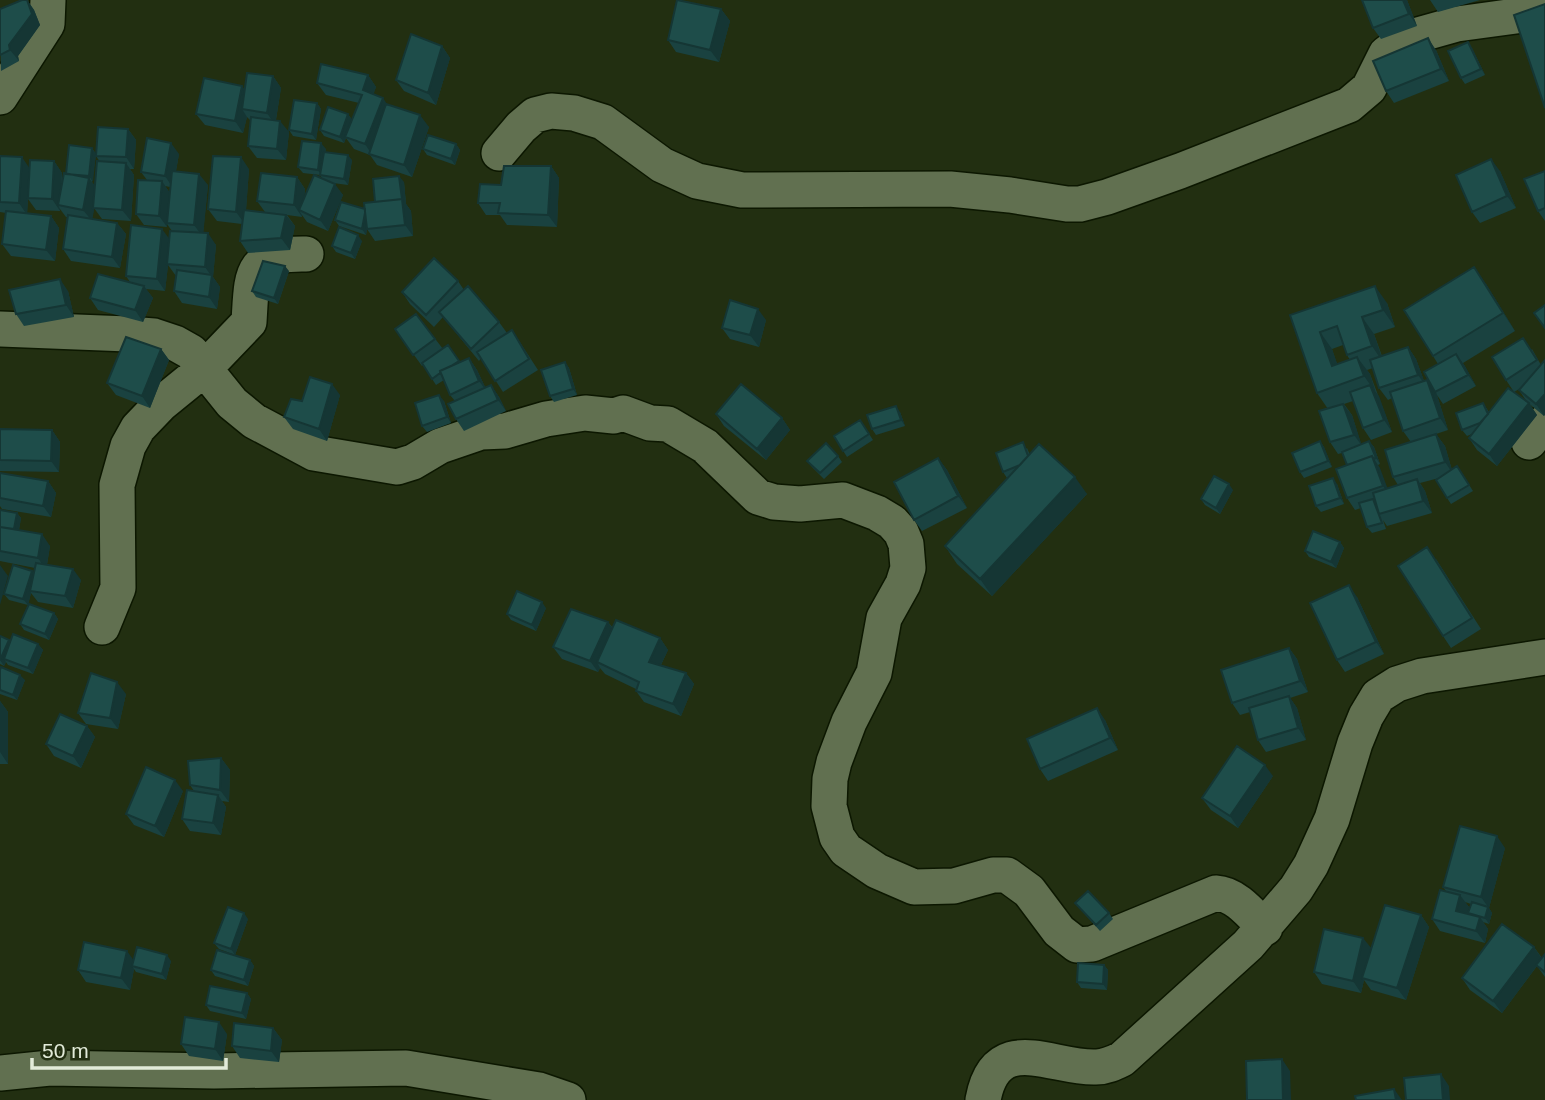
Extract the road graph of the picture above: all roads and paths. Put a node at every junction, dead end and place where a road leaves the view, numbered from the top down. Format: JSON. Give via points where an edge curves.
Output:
{"nodes":[{"id":1,"x":48,"y":1,"type":"edge"},
{"id":2,"x":1545,"y":12,"type":"edge"},
{"id":3,"x":0,"y":97,"type":"edge"},
{"id":4,"x":499,"y":153,"type":"dead end"},
{"id":5,"x":306,"y":254,"type":"dead end"},
{"id":6,"x":2,"y":323,"type":"edge"},
{"id":7,"x":204,"y":369,"type":"junction"},
{"id":8,"x":102,"y":627,"type":"dead end"},
{"id":9,"x":1545,"y":657,"type":"edge"},
{"id":10,"x":1265,"y":928,"type":"junction"},
{"id":11,"x":0,"y":1073,"type":"edge"},
{"id":12,"x":568,"y":1100,"type":"edge"},
{"id":13,"x":983,"y":1100,"type":"edge"}],
"edges":[{"from":1,"to":3,"type":"street","via":[[47,24]]},
{"from":2,"to":4,"type":"street","via":[[1457,24],[1407,38],[1386,54],[1369,88],[1349,105],[1180,172],[1080,204],[950,188],[742,190],[698,181],[662,165],[603,122],[574,113],[535,115]]},
{"from":5,"to":7,"type":"street","via":[[273,257],[259,264],[251,282],[250,322]]},
{"from":6,"to":7,"type":"street","via":[[154,337],[191,352]]},
{"from":7,"to":8,"type":"street","via":[[161,404],[128,446],[117,485],[118,588]]},
{"from":7,"to":10,"type":"street","via":[[254,421],[314,453],[397,467],[481,432],[586,413],[623,413],[668,424],[705,446],[758,497],[800,504],[844,500],[877,513],[901,531],[908,568],[884,618],[874,673],[849,722],[830,779],[829,806],[837,837],[846,850],[877,871],[914,887],[954,886],[1007,875],[1029,891],[1059,931],[1077,945],[1092,944],[1216,893],[1241,904]]},
{"from":9,"to":10,"type":"street","via":[[1422,676],[1378,696],[1366,716],[1332,819],[1311,865]]},
{"from":10,"to":13,"type":"street","via":[[1122,1059],[1099,1067],[1024,1056],[1011,1059],[993,1075]]},
{"from":11,"to":12,"type":"street","via":[[50,1068],[406,1068],[539,1090]]}]}
